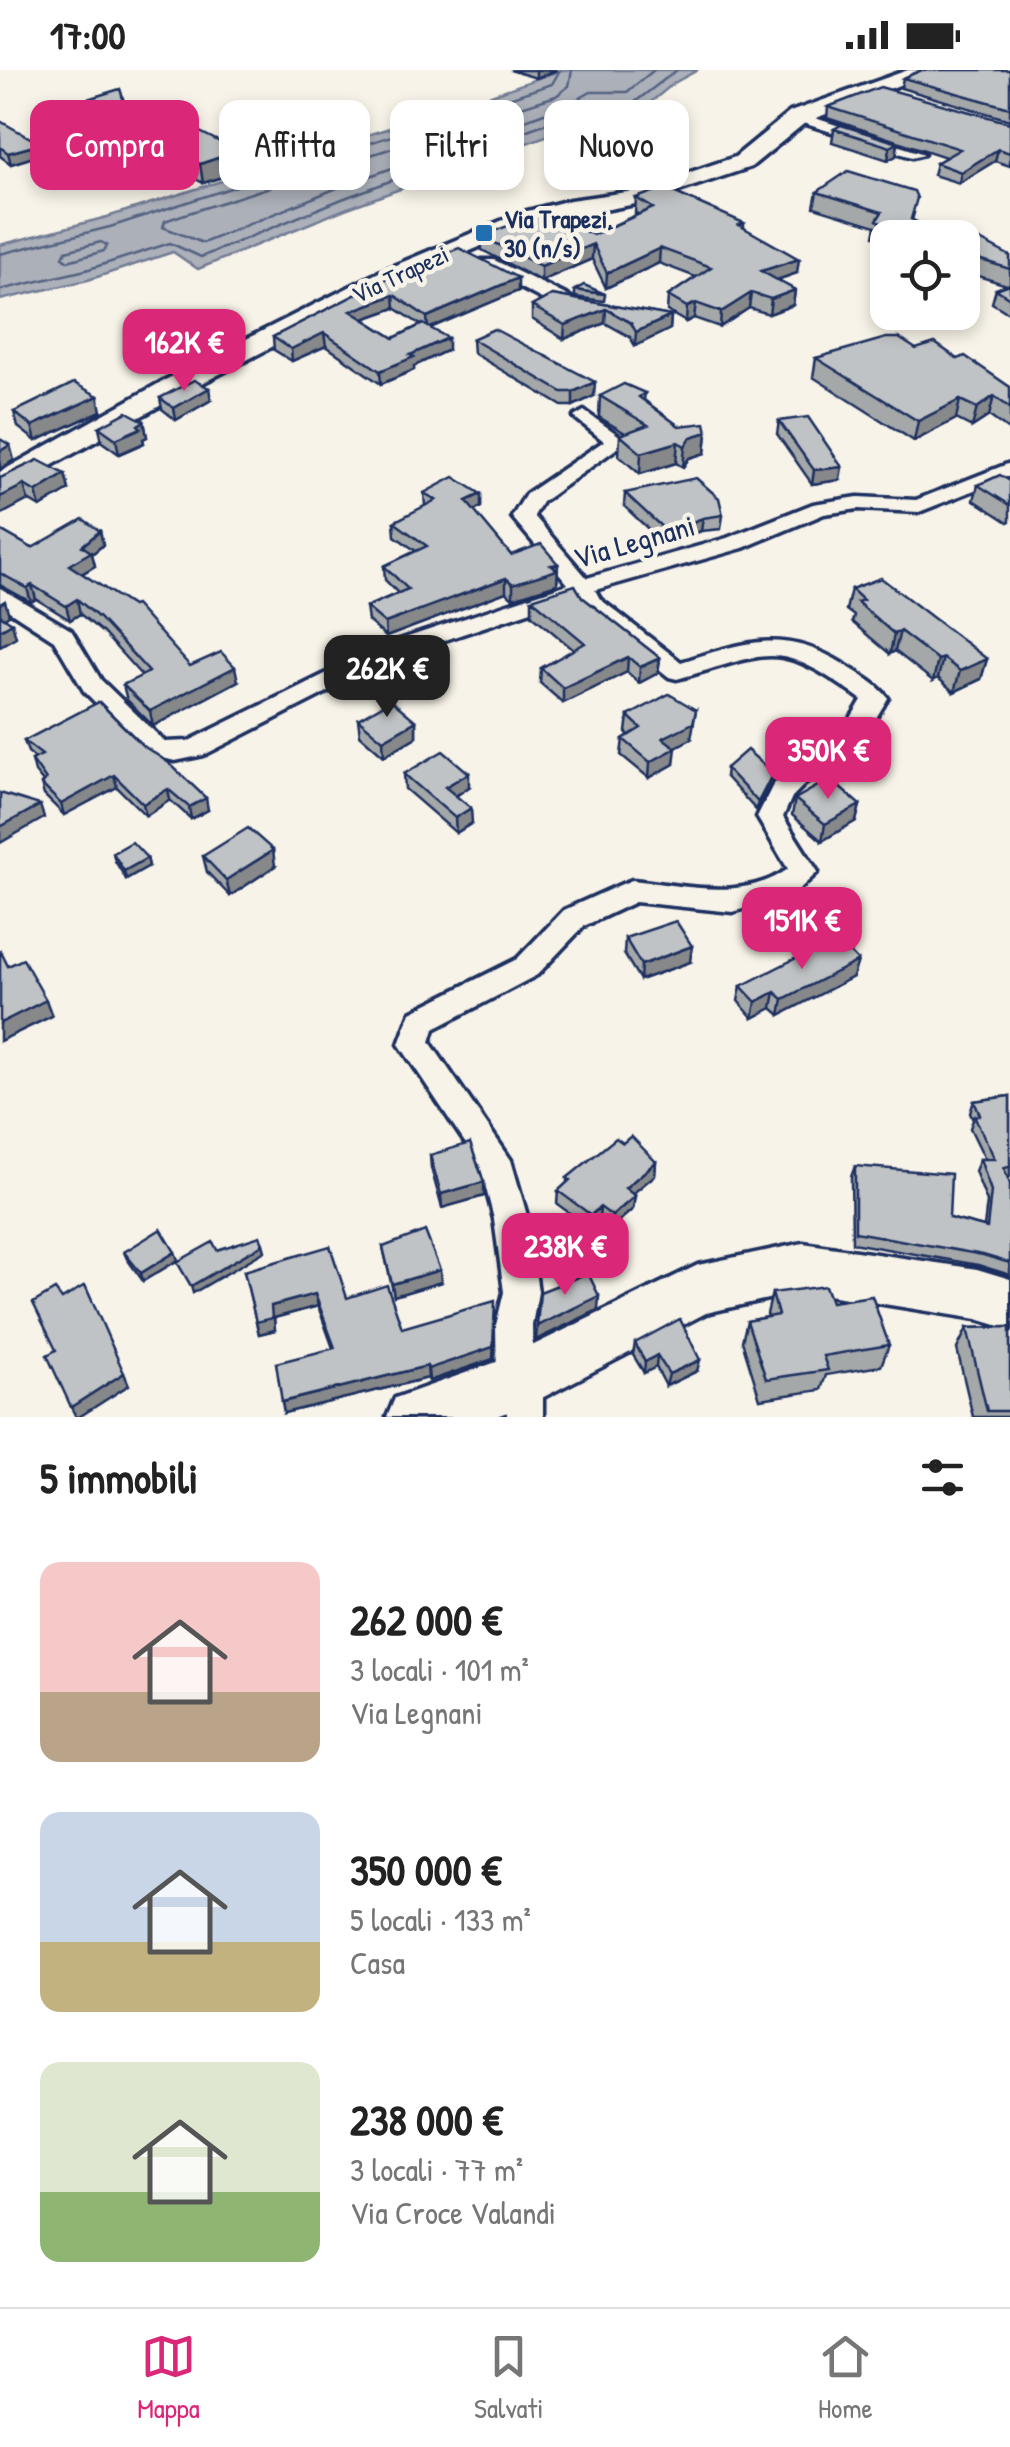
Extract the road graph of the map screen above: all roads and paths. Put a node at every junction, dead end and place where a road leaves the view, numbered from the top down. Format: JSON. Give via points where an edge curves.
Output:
{"nodes":[{"id":1,"x":928,"y":70,"type":"edge"},
{"id":2,"x":876,"y":89,"type":"junction"},
{"id":3,"x":909,"y":99,"type":"edge"},
{"id":4,"x":798,"y":117,"type":"junction"},
{"id":5,"x":917,"y":154,"type":"dead end"},
{"id":6,"x":457,"y":248,"type":"junction"},
{"id":7,"x":598,"y":308,"type":"edge"},
{"id":8,"x":584,"y":417,"type":"dead end"},
{"id":9,"x":1009,"y":471,"type":"edge"},
{"id":10,"x":0,"y":485,"type":"edge"},
{"id":11,"x":578,"y":588,"type":"junction"},
{"id":12,"x":0,"y":595,"type":"edge"},
{"id":13,"x":1010,"y":1304,"type":"edge"},
{"id":14,"x":522,"y":1393,"type":"edge"},
{"id":15,"x":414,"y":1417,"type":"edge"}],
"edges":[{"from":1,"to":2,"type":"street","name":"Via Trapezi"},
{"from":2,"to":3,"type":"street"},
{"from":2,"to":4,"type":"street","name":"Via Trapezi"},
{"from":4,"to":5,"type":"street"},
{"from":4,"to":6,"type":"street","name":"Via Trapezi","via":[[744,162],[668,189],[528,218]]},
{"from":6,"to":7,"type":"street","via":[[566,305]]},
{"from":6,"to":10,"type":"street","name":"Via Trapezi","via":[[175,386]]},
{"from":8,"to":11,"type":"street","via":[[617,441],[534,498],[523,518]]},
{"from":9,"to":11,"type":"street","name":"Via Legnani","via":[[918,506],[820,508],[734,544]]},
{"from":11,"to":12,"type":"street","name":"Via Legnani","via":[[392,650],[195,749],[167,753],[92,685],[62,635]]},
{"from":11,"to":14,"type":"street","via":[[677,671],[768,644],[794,646],[876,698],[852,735],[816,757],[782,792],[770,817],[804,872],[785,886],[733,902],[632,891],[574,918],[527,967],[422,1021],[414,1044],[496,1160],[521,1292],[514,1325]]},
{"from":13,"to":14,"type":"street","via":[[803,1267],[698,1290]]},
{"from":14,"to":15,"type":"street"}]}
